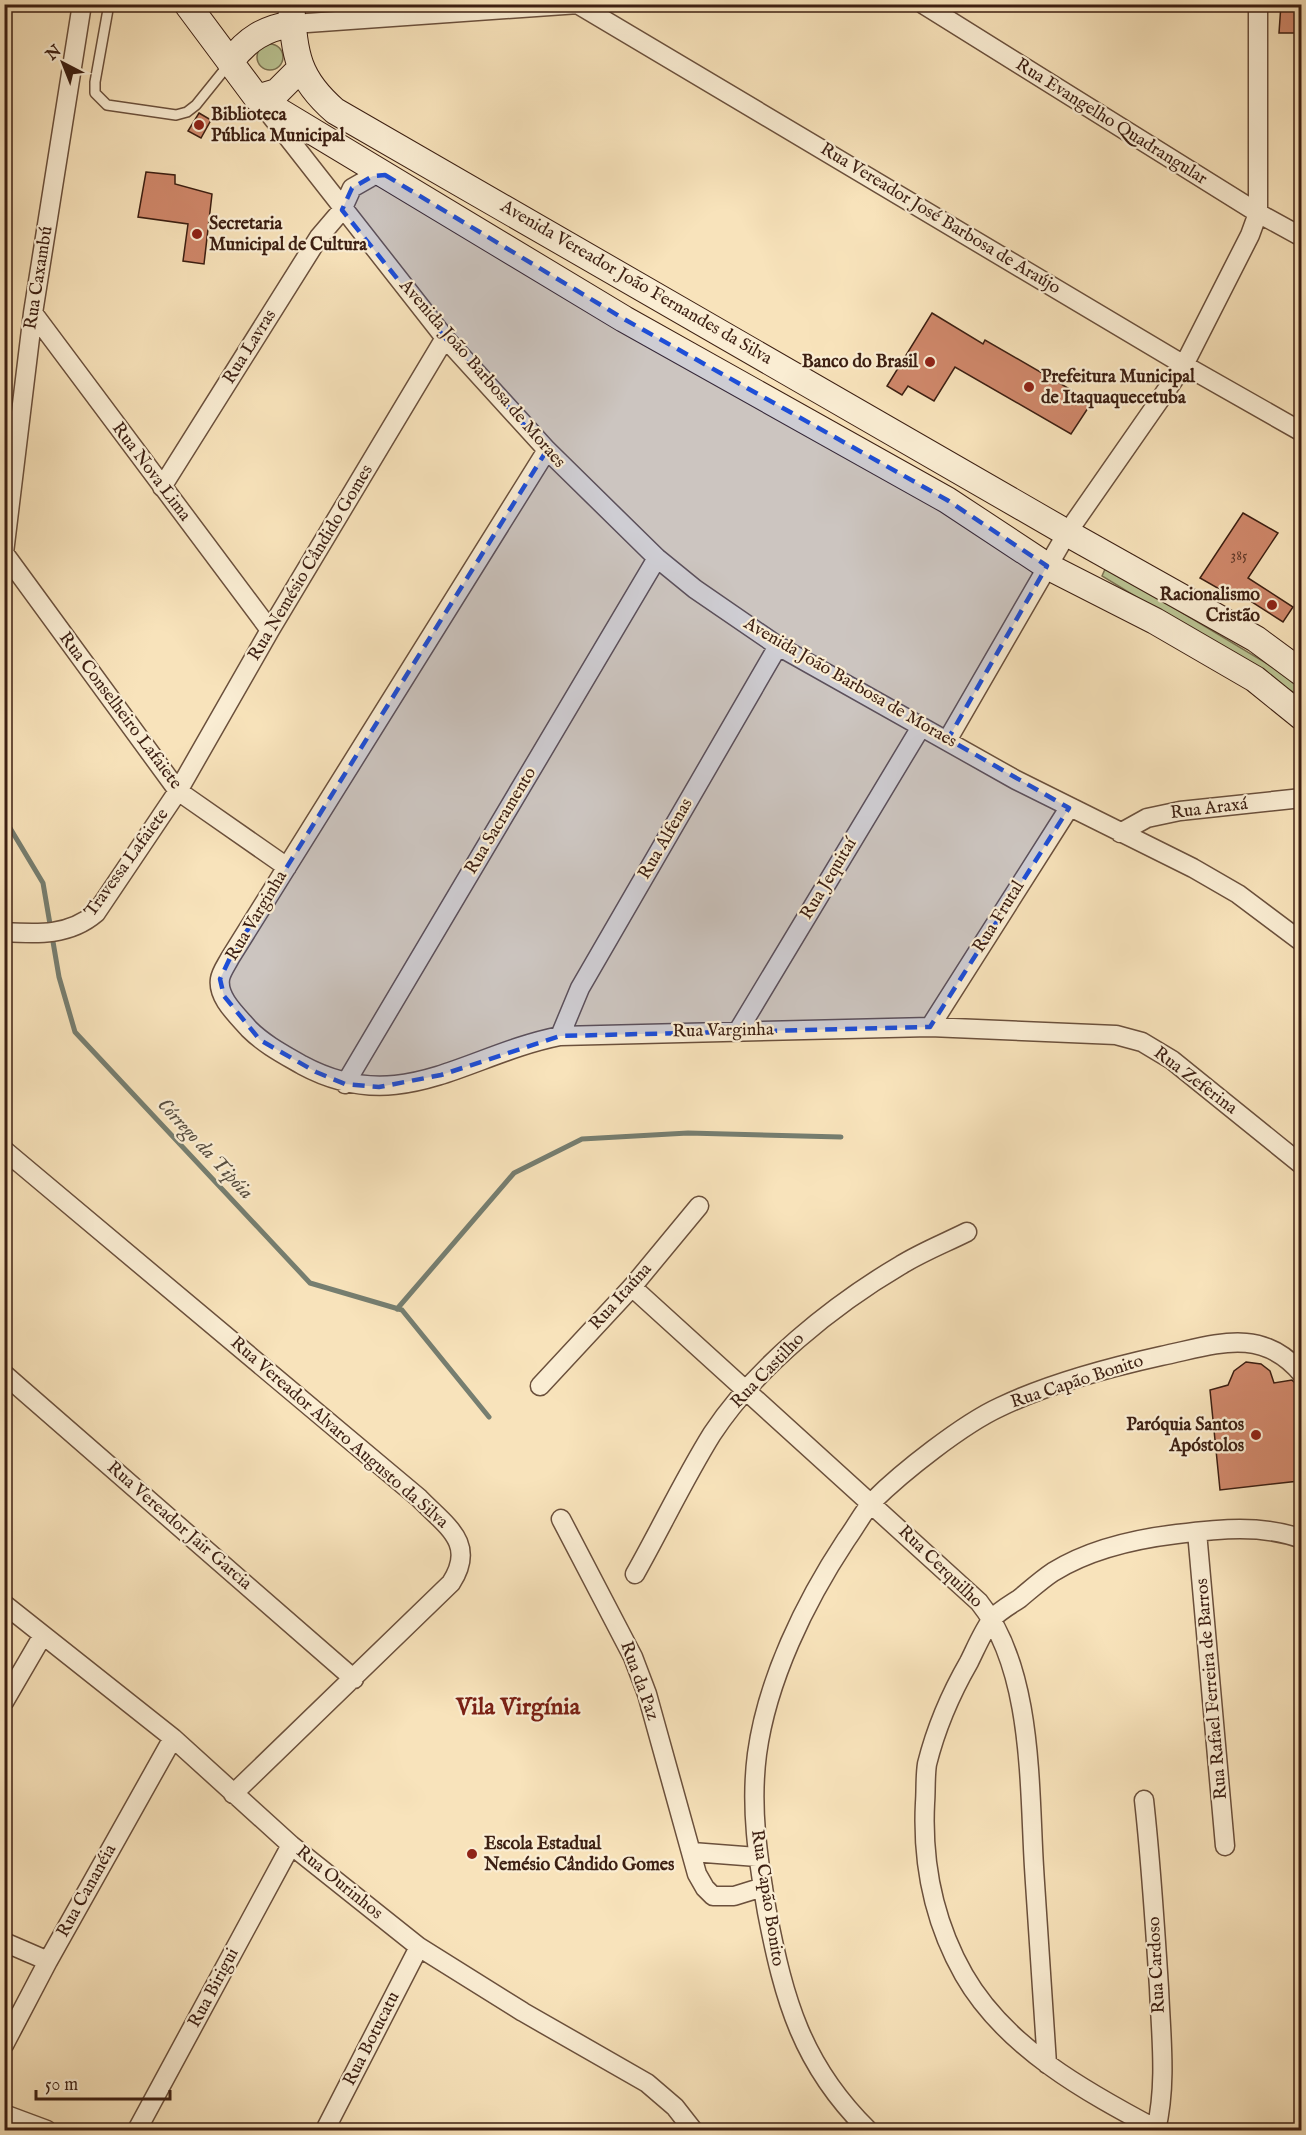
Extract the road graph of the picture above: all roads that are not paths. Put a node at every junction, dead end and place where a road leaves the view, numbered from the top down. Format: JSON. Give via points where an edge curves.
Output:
{"nodes":[{"id":1,"x":82,"y":4,"type":"edge"},
{"id":2,"x":109,"y":4,"type":"edge"},
{"id":3,"x":187,"y":4,"type":"edge"},
{"id":4,"x":579,"y":4,"type":"edge"},
{"id":5,"x":923,"y":4,"type":"edge"},
{"id":6,"x":1258,"y":4,"type":"edge"},
{"id":7,"x":292,"y":14,"type":"edge"},
{"id":8,"x":230,"y":62,"type":"junction"},
{"id":9,"x":300,"y":69,"type":"junction"},
{"id":10,"x":257,"y":98,"type":"junction"},
{"id":11,"x":385,"y":175,"type":"junction"},
{"id":12,"x":342,"y":210,"type":"junction"},
{"id":13,"x":1258,"y":213,"type":"junction"},
{"id":14,"x":1302,"y":237,"type":"edge"},
{"id":15,"x":33,"y":313,"type":"junction"},
{"id":16,"x":723,"y":333,"type":"junction"},
{"id":17,"x":445,"y":338,"type":"junction"},
{"id":18,"x":702,"y":362,"type":"junction"},
{"id":19,"x":1184,"y":365,"type":"junction"},
{"id":20,"x":1302,"y":432,"type":"edge"},
{"id":21,"x":547,"y":450,"type":"junction"},
{"id":22,"x":162,"y":487,"type":"junction"},
{"id":23,"x":1067,"y":533,"type":"junction"},
{"id":24,"x":4,"y":553,"type":"edge"},
{"id":25,"x":657,"y":558,"type":"junction"},
{"id":26,"x":1047,"y":566,"type":"junction"},
{"id":27,"x":270,"y":630,"type":"junction"},
{"id":28,"x":778,"y":646,"type":"junction"},
{"id":29,"x":1302,"y":673,"type":"edge"},
{"id":30,"x":1302,"y":717,"type":"edge"},
{"id":31,"x":921,"y":727,"type":"junction"},
{"id":32,"x":948,"y":739,"type":"junction"},
{"id":33,"x":178,"y":791,"type":"junction"},
{"id":34,"x":1302,"y":798,"type":"edge"},
{"id":35,"x":1069,"y":808,"type":"junction"},
{"id":36,"x":1120,"y":833,"type":"junction"},
{"id":37,"x":287,"y":867,"type":"junction"},
{"id":38,"x":4,"y":932,"type":"edge"},
{"id":39,"x":1302,"y":942,"type":"edge"},
{"id":40,"x":930,"y":1027,"type":"junction"},
{"id":41,"x":738,"y":1031,"type":"junction"},
{"id":42,"x":560,"y":1036,"type":"junction"},
{"id":43,"x":345,"y":1084,"type":"junction"},
{"id":44,"x":4,"y":1150,"type":"edge"},
{"id":45,"x":1302,"y":1165,"type":"edge"},
{"id":46,"x":699,"y":1206,"type":"dead end"},
{"id":47,"x":966,"y":1232,"type":"dead end"},
{"id":48,"x":632,"y":1287,"type":"junction"},
{"id":49,"x":4,"y":1374,"type":"edge"},
{"id":50,"x":1302,"y":1374,"type":"edge"},
{"id":51,"x":540,"y":1386,"type":"dead end"},
{"id":52,"x":747,"y":1390,"type":"junction"},
{"id":53,"x":872,"y":1503,"type":"junction"},
{"id":54,"x":561,"y":1519,"type":"dead end"},
{"id":55,"x":1197,"y":1532,"type":"junction"},
{"id":56,"x":1302,"y":1539,"type":"edge"},
{"id":57,"x":635,"y":1574,"type":"dead end"},
{"id":58,"x":4,"y":1604,"type":"edge"},
{"id":59,"x":993,"y":1619,"type":"junction"},
{"id":60,"x":43,"y":1635,"type":"junction"},
{"id":61,"x":354,"y":1679,"type":"junction"},
{"id":62,"x":4,"y":1702,"type":"edge"},
{"id":63,"x":173,"y":1738,"type":"junction"},
{"id":64,"x":234,"y":1794,"type":"junction"},
{"id":65,"x":1144,"y":1800,"type":"dead end"},
{"id":66,"x":291,"y":1845,"type":"junction"},
{"id":67,"x":1226,"y":1846,"type":"dead end"},
{"id":68,"x":692,"y":1852,"type":"junction"},
{"id":69,"x":757,"y":1857,"type":"junction"},
{"id":70,"x":763,"y":1887,"type":"junction"},
{"id":71,"x":4,"y":1942,"type":"edge"},
{"id":72,"x":419,"y":1947,"type":"junction"},
{"id":73,"x":48,"y":1962,"type":"junction"},
{"id":74,"x":4,"y":2045,"type":"edge"},
{"id":75,"x":1047,"y":2064,"type":"junction"},
{"id":76,"x":4,"y":2114,"type":"edge"},
{"id":77,"x":47,"y":2130,"type":"edge"},
{"id":78,"x":137,"y":2130,"type":"edge"},
{"id":79,"x":325,"y":2130,"type":"edge"},
{"id":80,"x":693,"y":2130,"type":"edge"},
{"id":81,"x":868,"y":2130,"type":"edge"},
{"id":82,"x":1156,"y":2130,"type":"edge"}],
"edges":[{"from":1,"to":15,"type":"street","name":"Rua Caxambú"},
{"from":2,"to":8,"type":"lane","via":[[95,82],[95,93],[106,105],[176,115],[187,112]]},
{"from":3,"to":8,"type":"main road","name":"Avenida João Barbosa de Moraes"},
{"from":4,"to":7,"type":"street"},
{"from":4,"to":19,"type":"street","name":"Rua Vereador José Barbosa de Araújo"},
{"from":5,"to":13,"type":"street","name":"Rua Evangelho Quadrangular"},
{"from":6,"to":13,"type":"street"},
{"from":7,"to":8,"type":"main road","via":[[278,26],[250,39]]},
{"from":7,"to":9,"type":"main road","name":"Avenida Vereador João Fernandes da Silva"},
{"from":8,"to":10,"type":"main road","name":"Avenida João Barbosa de Moraes"},
{"from":9,"to":10,"type":"main road","via":[[286,86]]},
{"from":9,"to":16,"type":"main road","name":"Avenida Vereador João Fernandes da Silva","via":[[334,111]]},
{"from":10,"to":11,"type":"main road","name":"Avenida Vereador João Fernandes da Silva"},
{"from":10,"to":12,"type":"street","name":"Avenida João Barbosa de Moraes"},
{"from":11,"to":12,"type":"street","via":[[357,184]]},
{"from":11,"to":18,"type":"main road","name":"Avenida Vereador João Fernandes da Silva"},
{"from":12,"to":17,"type":"street","name":"Avenida João Barbosa de Moraes"},
{"from":12,"to":22,"type":"street","name":"Rua Lavras","via":[[319,237]]},
{"from":13,"to":14,"type":"street","name":"Rua Evangelho Quadrangular"},
{"from":13,"to":19,"type":"street"},
{"from":15,"to":22,"type":"street","name":"Rua Nova Lima"},
{"from":15,"to":24,"type":"street","name":"Rua Caxambú"},
{"from":16,"to":18,"type":"main road"},
{"from":16,"to":23,"type":"main road","name":"Avenida Vereador João Fernandes da Silva"},
{"from":17,"to":21,"type":"street","name":"Avenida João Barbosa de Moraes"},
{"from":17,"to":27,"type":"street","name":"Rua Nemésio Cândido Gomes"},
{"from":18,"to":26,"type":"main road","name":"Avenida Vereador João Fernandes da Silva","via":[[947,500]]},
{"from":19,"to":20,"type":"street","name":"Rua Vereador José Barbosa de Araújo"},
{"from":19,"to":23,"type":"street"},
{"from":21,"to":25,"type":"street","name":"Avenida João Barbosa de Moraes"},
{"from":21,"to":37,"type":"street","name":"Rua Varginha"},
{"from":22,"to":27,"type":"street","name":"Rua Nova Lima"},
{"from":23,"to":26,"type":"street"},
{"from":23,"to":29,"type":"main road","name":"Avenida Vereador João Fernandes da Silva","via":[[1256,639]]},
{"from":24,"to":33,"type":"street","name":"Rua Conselheiro Lafaiete"},
{"from":25,"to":28,"type":"street","name":"Avenida João Barbosa de Moraes"},
{"from":25,"to":43,"type":"street","name":"Rua Sacramento"},
{"from":26,"to":30,"type":"main road","name":"Avenida Vereador João Fernandes da Silva","via":[[1155,621],[1255,679]]},
{"from":26,"to":32,"type":"street"},
{"from":27,"to":33,"type":"street","name":"Rua Nemésio Cândido Gomes"},
{"from":28,"to":31,"type":"street","name":"Avenida João Barbosa de Moraes"},
{"from":28,"to":42,"type":"street","name":"Rua Alfenas","via":[[580,988]]},
{"from":31,"to":32,"type":"street","name":"Avenida João Barbosa de Moraes"},
{"from":31,"to":41,"type":"street","name":"Rua Jequitaí"},
{"from":32,"to":35,"type":"street","name":"Avenida João Barbosa de Moraes"},
{"from":33,"to":37,"type":"street","name":"Rua Conselheiro Lafaiete"},
{"from":33,"to":38,"type":"street","name":"Travessa Lafaiete","via":[[96,913],[70,930]]},
{"from":34,"to":36,"type":"street","name":"Rua Araxá","via":[[1180,811],[1147,818]]},
{"from":35,"to":36,"type":"street","name":"Avenida João Barbosa de Moraes"},
{"from":35,"to":40,"type":"street","name":"Rua Frutal"},
{"from":36,"to":39,"type":"street","name":"Avenida João Barbosa de Moraes","via":[[1238,894]]},
{"from":37,"to":43,"type":"street","name":"Rua Varginha","via":[[230,958],[220,979],[224,996],[260,1040]]},
{"from":40,"to":41,"type":"street","name":"Rua Varginha"},
{"from":40,"to":45,"type":"street","name":"Rua Zeferina","via":[[1116,1035],[1142,1042],[1172,1060]]},
{"from":41,"to":42,"type":"street","name":"Rua Varginha"},
{"from":42,"to":43,"type":"street","name":"Rua Varginha","via":[[404,1085],[379,1088]]},
{"from":44,"to":61,"type":"street","name":"Rua Vereador Alvaro Augusto da Silva","via":[[410,1490],[456,1535],[464,1554],[451,1584]]},
{"from":46,"to":48,"type":"street","name":"Rua Itaúna"},
{"from":47,"to":52,"type":"street","name":"Rua Castilho","via":[[902,1264],[818,1322]]},
{"from":48,"to":51,"type":"street","name":"Rua Itaúna"},
{"from":48,"to":52,"type":"street","name":"Rua Cerquilho"},
{"from":49,"to":61,"type":"street","name":"Rua Vereador Jair Garcia"},
{"from":50,"to":53,"type":"street","name":"Rua Capão Bonito","via":[[1280,1353],[1255,1342],[1227,1342],[1124,1364],[998,1408],[948,1439]]},
{"from":52,"to":53,"type":"street","name":"Rua Cerquilho"},
{"from":52,"to":57,"type":"street","name":"Rua Castilho","via":[[713,1434]]},
{"from":53,"to":59,"type":"street","name":"Rua Cerquilho"},
{"from":53,"to":69,"type":"street","name":"Rua Capão Bonito","via":[[803,1610],[770,1699],[753,1799]]},
{"from":54,"to":68,"type":"street","name":"Rua da Paz","via":[[633,1657]]},
{"from":55,"to":56,"type":"street","via":[[1258,1529]]},
{"from":55,"to":59,"type":"street","via":[[1144,1538],[1091,1554],[1053,1572]]},
{"from":55,"to":67,"type":"street","name":"Rua Rafael Ferreira de Barros"},
{"from":58,"to":60,"type":"street","name":"Rua Ourinhos"},
{"from":59,"to":75,"type":"street","name":"Rua Cerquilho","via":[[1011,1663],[1022,1715]]},
{"from":59,"to":75,"type":"street","via":[[943,1711],[927,1767],[924,1830],[928,1883],[964,1975],[1013,2035]]},
{"from":60,"to":62,"type":"street"},
{"from":60,"to":63,"type":"street","name":"Rua Ourinhos"},
{"from":61,"to":64,"type":"street","name":"Rua Vereador Alvaro Augusto da Silva"},
{"from":63,"to":64,"type":"street","name":"Rua Ourinhos"},
{"from":63,"to":73,"type":"street","name":"Rua Cananéia"},
{"from":64,"to":66,"type":"street","name":"Rua Ourinhos"},
{"from":65,"to":82,"type":"street","name":"Rua Cardoso","via":[[1163,2068]]},
{"from":66,"to":72,"type":"street","name":"Rua Ourinhos"},
{"from":66,"to":78,"type":"street","name":"Rua Birigui"},
{"from":68,"to":69,"type":"street"},
{"from":68,"to":70,"type":"street","name":"Rua da Paz","via":[[697,1874],[713,1896],[734,1896]]},
{"from":69,"to":70,"type":"street","name":"Rua Capão Bonito"},
{"from":70,"to":81,"type":"street","name":"Rua Capão Bonito","via":[[780,1979],[800,2035],[823,2076]]},
{"from":71,"to":73,"type":"street"},
{"from":72,"to":79,"type":"street","name":"Rua Botucatu"},
{"from":72,"to":80,"type":"street","name":"Rua Ourinhos","via":[[647,2083],[675,2107]]},
{"from":73,"to":74,"type":"street","name":"Rua Cananéia"},
{"from":75,"to":82,"type":"street"},
{"from":76,"to":77,"type":"street"}]}
